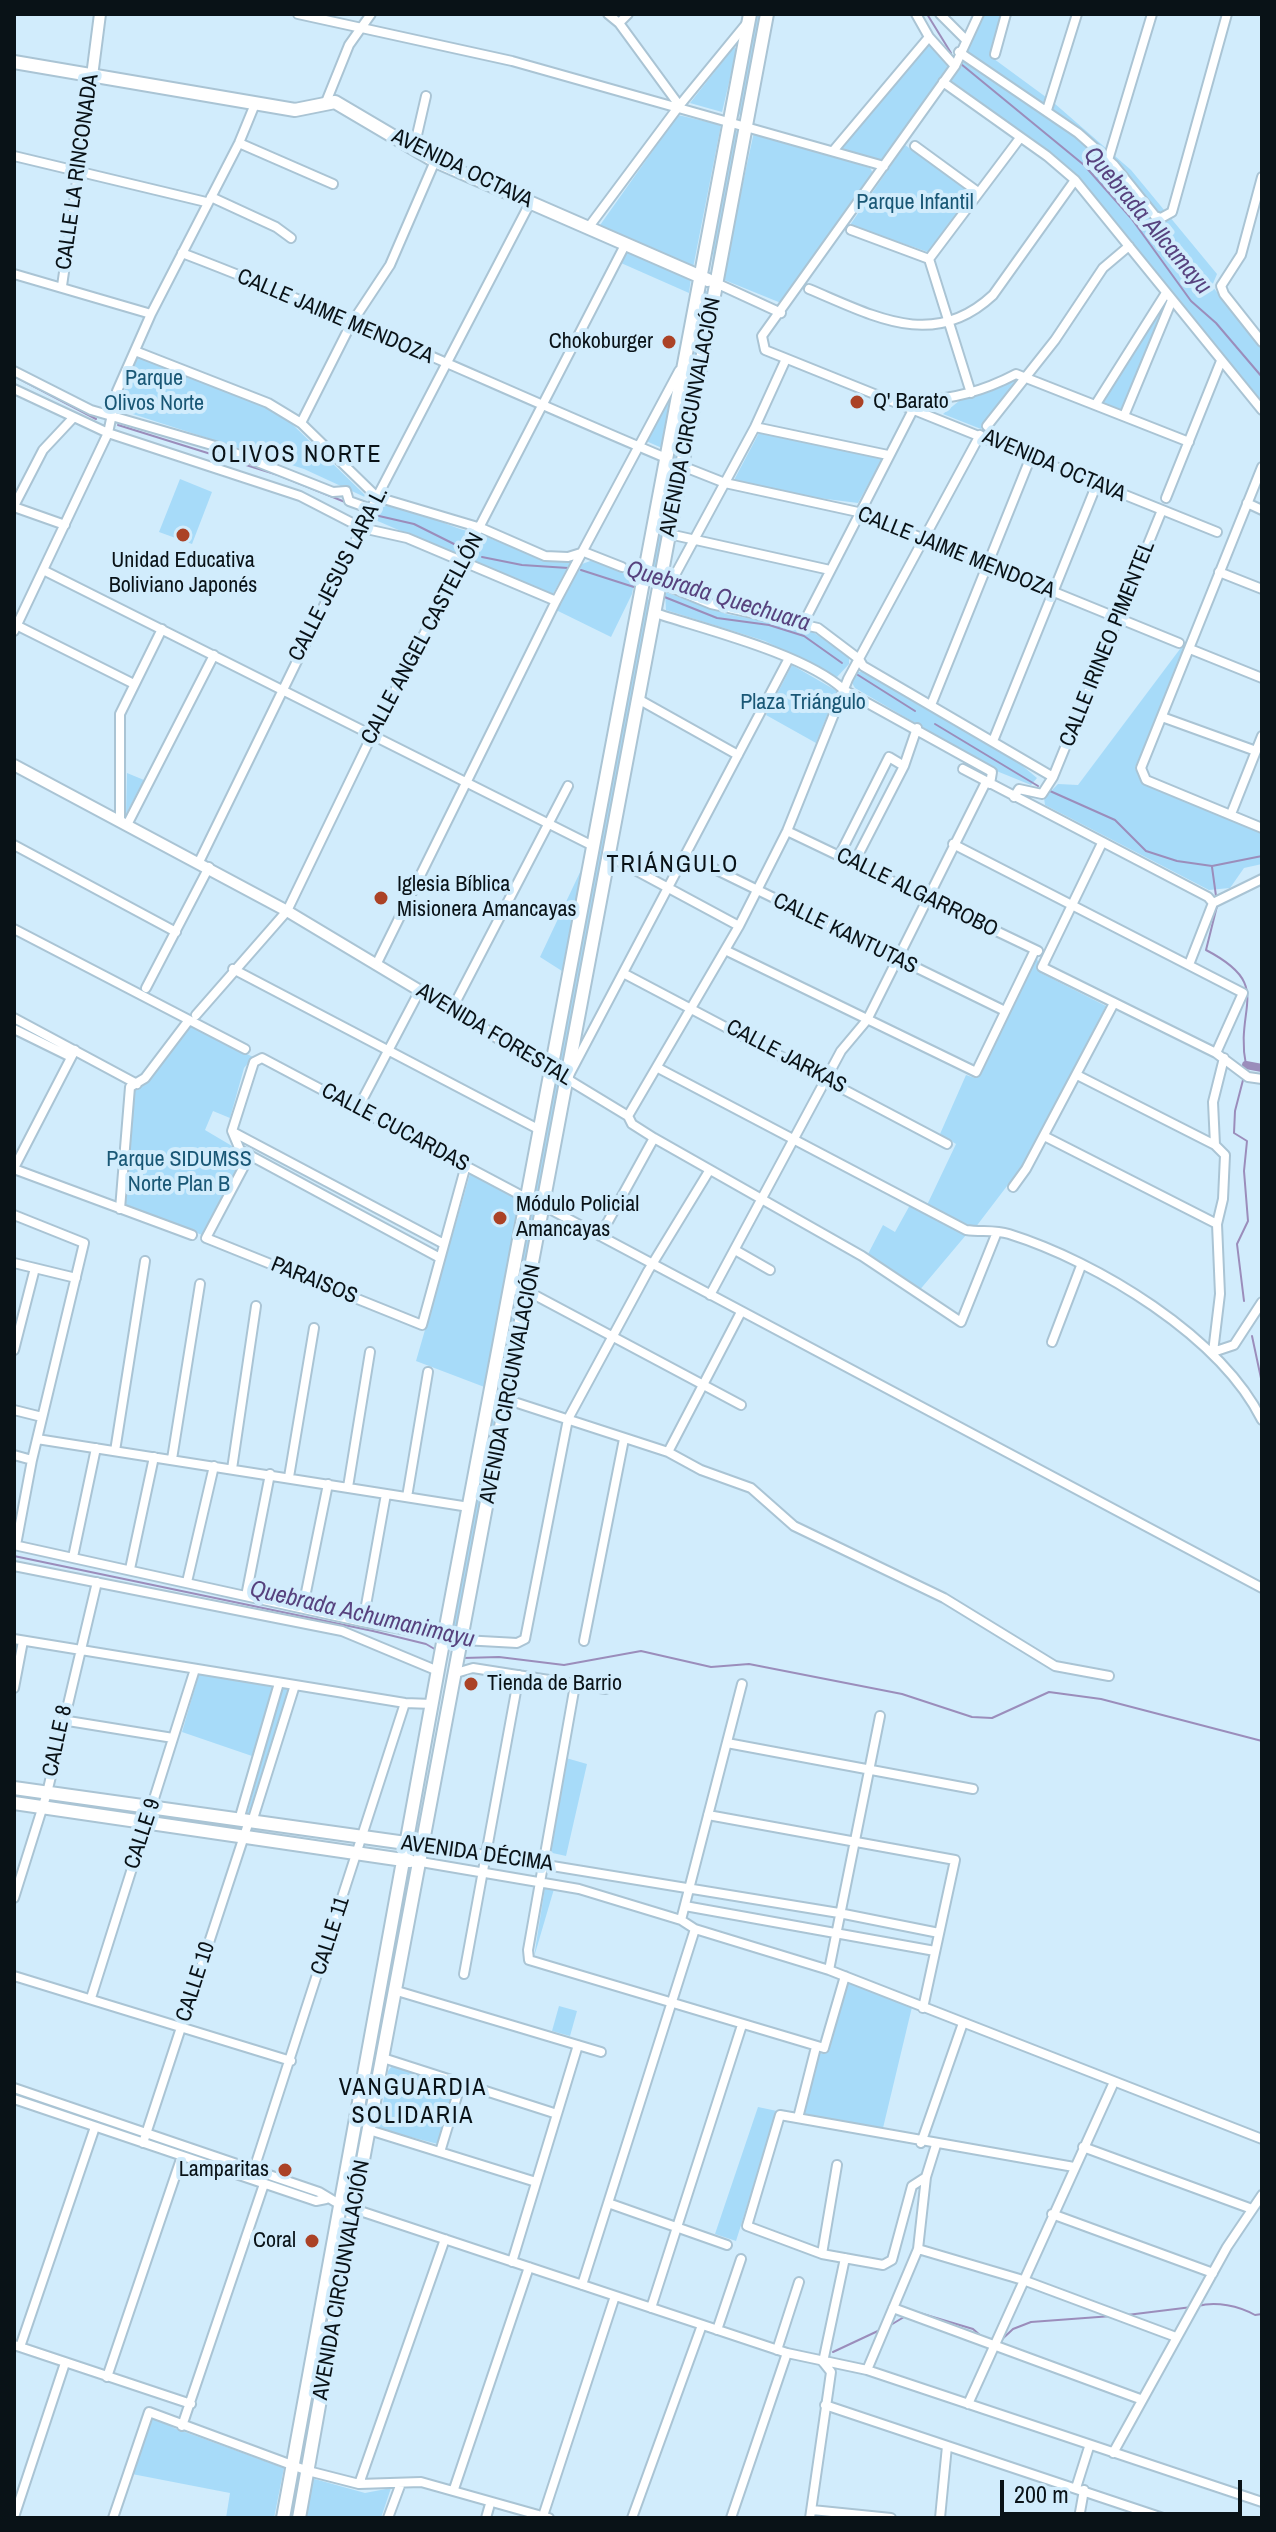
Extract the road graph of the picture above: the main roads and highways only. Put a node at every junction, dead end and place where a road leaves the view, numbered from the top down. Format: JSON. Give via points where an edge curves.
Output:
{"nodes":[{"id":1,"x":767,"y":14,"type":"edge"},
{"id":2,"x":749,"y":18,"type":"edge"},
{"id":3,"x":14,"y":62,"type":"edge"},
{"id":4,"x":701,"y":277,"type":"junction"},
{"id":5,"x":716,"y":283,"type":"junction"},
{"id":6,"x":14,"y":1788,"type":"edge"},
{"id":7,"x":14,"y":1803,"type":"edge"},
{"id":8,"x":407,"y":1844,"type":"junction"},
{"id":9,"x":424,"y":1845,"type":"junction"},
{"id":10,"x":404,"y":1860,"type":"junction"},
{"id":11,"x":421,"y":1862,"type":"junction"},
{"id":12,"x":283,"y":2518,"type":"edge"},
{"id":13,"x":299,"y":2518,"type":"edge"}],
"edges":[{"from":1,"to":5,"type":"main road","name":"AVENIDA CIRCUNVALACIÓN"},
{"from":2,"to":4,"type":"main road","name":"AVENIDA CIRCUNVALACIÓN"},
{"from":3,"to":4,"type":"main road","name":"AVENIDA OCTAVA","via":[[295,110],[326,102],[344,106],[435,161]]},
{"from":4,"to":5,"type":"main road","name":"AVENIDA OCTAVA"},
{"from":4,"to":8,"type":"main road","name":"AVENIDA CIRCUNVALACIÓN"},
{"from":5,"to":9,"type":"main road","name":"AVENIDA CIRCUNVALACIÓN"},
{"from":6,"to":8,"type":"main road","name":"AVENIDA DÉCIMA"},
{"from":7,"to":10,"type":"main road","name":"AVENIDA DÉCIMA"},
{"from":8,"to":9,"type":"main road","name":"AVENIDA DÉCIMA"},
{"from":8,"to":10,"type":"main road","name":"AVENIDA CIRCUNVALACIÓN"},
{"from":9,"to":11,"type":"main road","name":"AVENIDA CIRCUNVALACIÓN"},
{"from":10,"to":11,"type":"main road","name":"AVENIDA DÉCIMA"},
{"from":10,"to":12,"type":"main road","name":"AVENIDA CIRCUNVALACIÓN"},
{"from":11,"to":13,"type":"main road","name":"AVENIDA CIRCUNVALACIÓN"}]}
